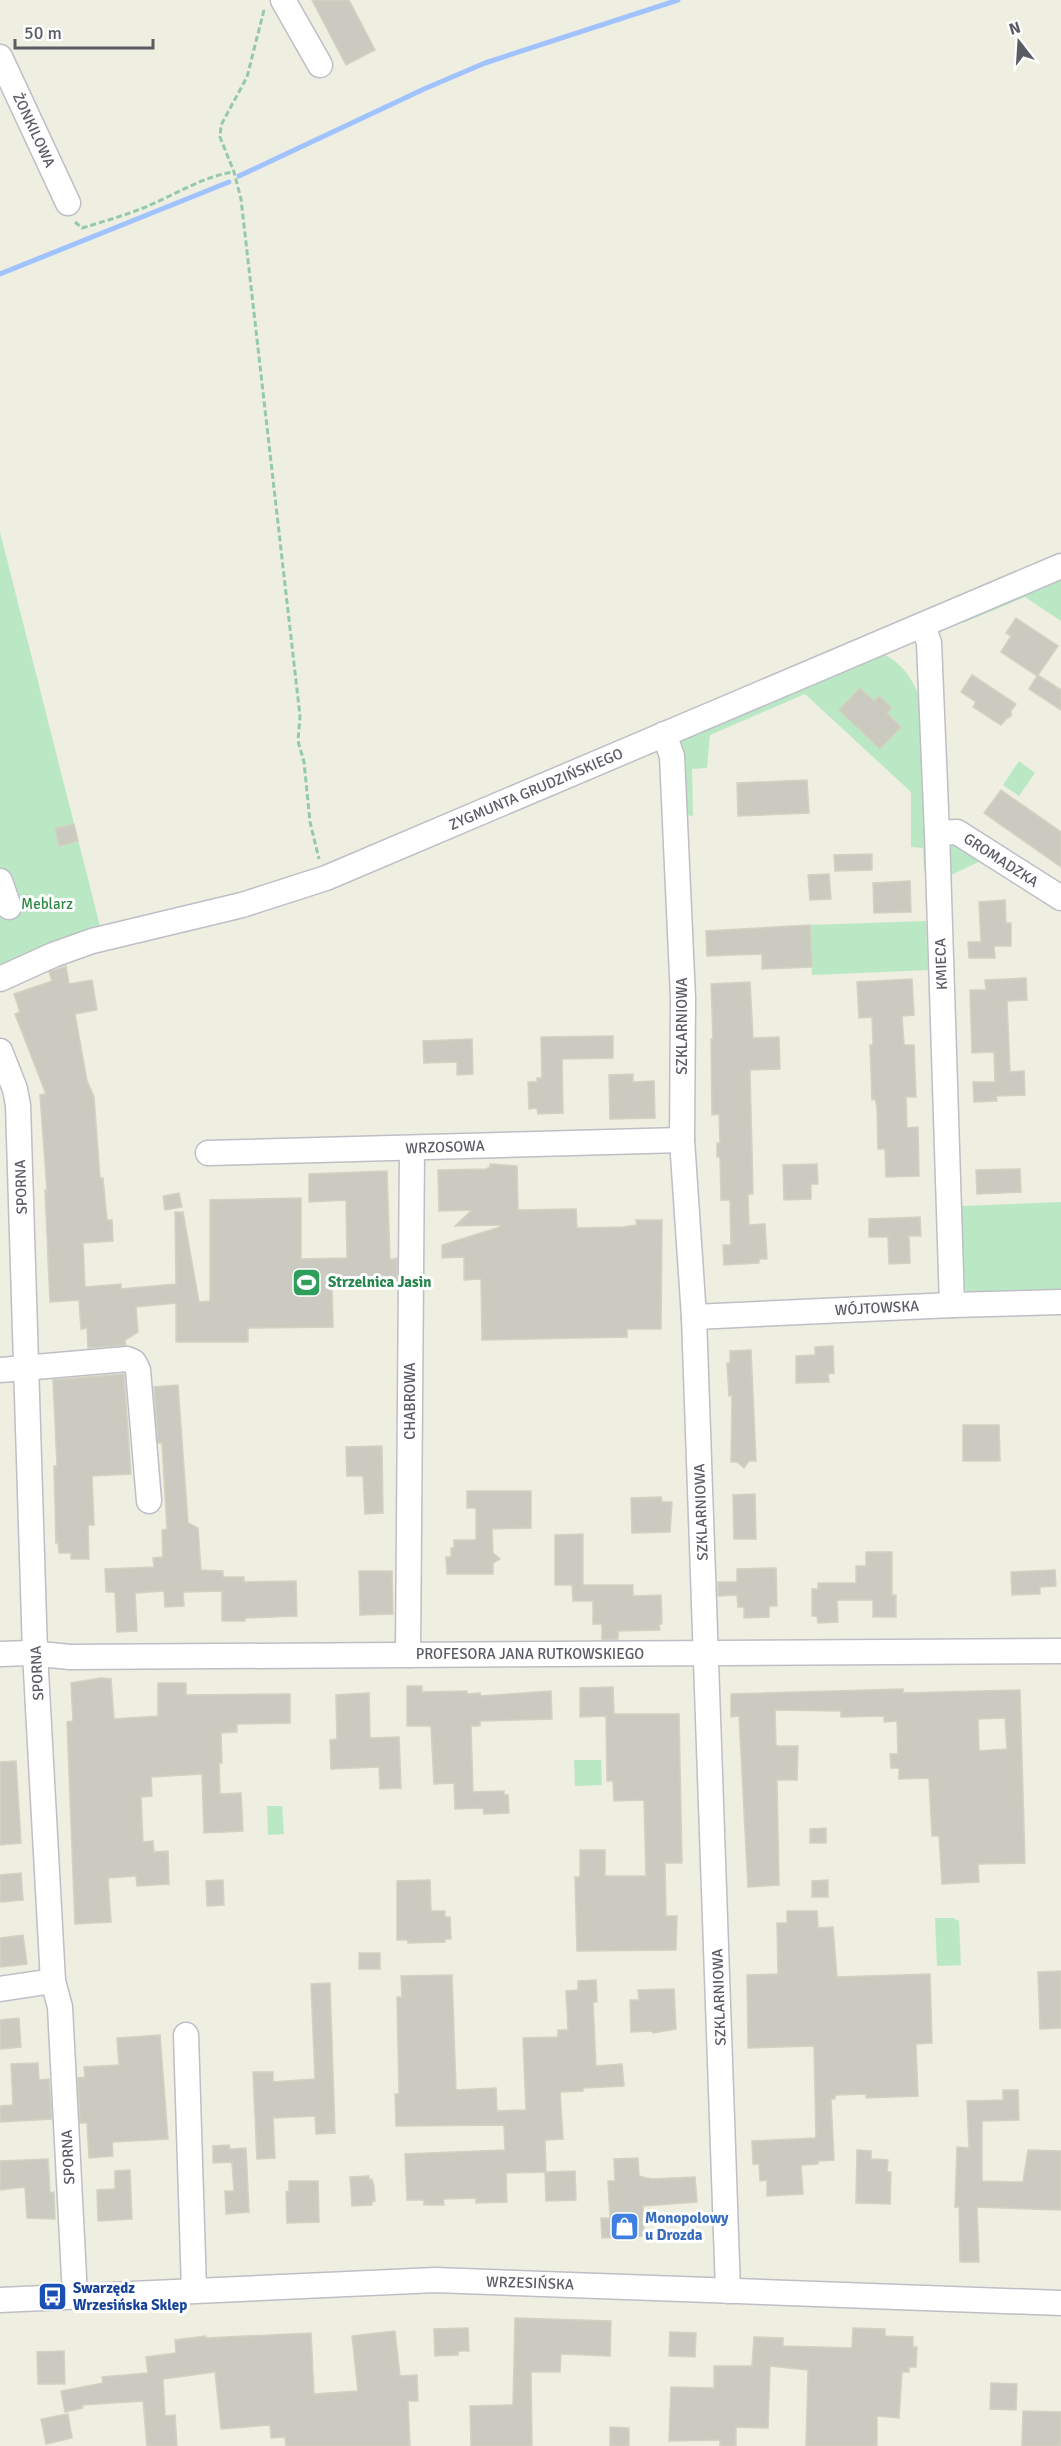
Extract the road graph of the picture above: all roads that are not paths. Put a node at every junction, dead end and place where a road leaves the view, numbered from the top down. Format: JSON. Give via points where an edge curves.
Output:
{"nodes":[{"id":1,"x":283,"y":0,"type":"edge"},
{"id":2,"x":0,"y":57,"type":"edge"},
{"id":3,"x":320,"y":64,"type":"dead end"},
{"id":4,"x":68,"y":203,"type":"road end"},
{"id":5,"x":1061,"y":566,"type":"edge"},
{"id":6,"x":923,"y":625,"type":"junction"},
{"id":7,"x":664,"y":734,"type":"junction"},
{"id":8,"x":937,"y":834,"type":"junction"},
{"id":9,"x":0,"y":881,"type":"edge"},
{"id":10,"x":1061,"y":898,"type":"edge"},
{"id":11,"x":9,"y":907,"type":"dead end"},
{"id":12,"x":0,"y":979,"type":"edge"},
{"id":13,"x":0,"y":1051,"type":"edge"},
{"id":14,"x":682,"y":1140,"type":"junction"},
{"id":15,"x":412,"y":1148,"type":"junction"},
{"id":16,"x":208,"y":1153,"type":"dead end"},
{"id":17,"x":1061,"y":1302,"type":"edge"},
{"id":18,"x":952,"y":1305,"type":"junction"},
{"id":19,"x":694,"y":1317,"type":"junction"},
{"id":20,"x":26,"y":1367,"type":"junction"},
{"id":21,"x":0,"y":1370,"type":"edge"},
{"id":22,"x":149,"y":1501,"type":"dead end"},
{"id":23,"x":1061,"y":1651,"type":"edge"},
{"id":24,"x":35,"y":1653,"type":"junction"},
{"id":25,"x":707,"y":1653,"type":"junction"},
{"id":26,"x":0,"y":1654,"type":"edge"},
{"id":27,"x":408,"y":1655,"type":"junction"},
{"id":28,"x":53,"y":1981,"type":"junction"},
{"id":29,"x":0,"y":1989,"type":"edge"},
{"id":30,"x":186,"y":2035,"type":"dead end"},
{"id":31,"x":194,"y":2290,"type":"junction"},
{"id":32,"x":728,"y":2291,"type":"junction"},
{"id":33,"x":75,"y":2296,"type":"junction"},
{"id":34,"x":0,"y":2300,"type":"edge"},
{"id":35,"x":1061,"y":2303,"type":"edge"}],
"edges":[{"from":1,"to":3,"type":"street"},
{"from":2,"to":4,"type":"street","name":"ŻONKILOWA"},
{"from":5,"to":6,"type":"street","name":"ZYGMUNTA GRUDZIŃSKIEGO"},
{"from":6,"to":7,"type":"street","name":"ZYGMUNTA GRUDZIŃSKIEGO"},
{"from":6,"to":8,"type":"street","name":"KMIECA","via":[[929,643]]},
{"from":7,"to":12,"type":"street","name":"ZYGMUNTA GRUDZIŃSKIEGO","via":[[326,878],[242,905],[92,941]]},
{"from":7,"to":14,"type":"street","name":"SZKLARNIOWA","via":[[672,756],[683,998]]},
{"from":8,"to":10,"type":"street","name":"GROMADZKA","via":[[957,832]]},
{"from":8,"to":18,"type":"street","name":"KMIECA"},
{"from":9,"to":11,"type":"street"},
{"from":13,"to":20,"type":"street","name":"SPORNA","via":[[18,1105]]},
{"from":14,"to":15,"type":"street","name":"WRZOSOWA"},
{"from":14,"to":19,"type":"street","name":"SZKLARNIOWA"},
{"from":15,"to":16,"type":"street","name":"WRZOSOWA"},
{"from":15,"to":27,"type":"street","name":"CHABROWA"},
{"from":17,"to":18,"type":"street","name":"WÓJTOWSKA"},
{"from":18,"to":19,"type":"street","name":"WÓJTOWSKA"},
{"from":19,"to":25,"type":"street","name":"SZKLARNIOWA"},
{"from":20,"to":21,"type":"street"},
{"from":20,"to":22,"type":"street","via":[[127,1359],[134,1362],[138,1371]]},
{"from":20,"to":24,"type":"street","name":"SPORNA"},
{"from":23,"to":25,"type":"street","name":"PROFESORA JANA RUTKOWSKIEGO"},
{"from":24,"to":26,"type":"street","name":"PROFESORA JANA RUTKOWSKIEGO"},
{"from":24,"to":27,"type":"street","name":"PROFESORA JANA RUTKOWSKIEGO","via":[[62,1657]]},
{"from":24,"to":28,"type":"street","name":"SPORNA"},
{"from":25,"to":27,"type":"street","name":"PROFESORA JANA RUTKOWSKIEGO"},
{"from":25,"to":32,"type":"street","name":"SZKLARNIOWA"},
{"from":28,"to":29,"type":"street"},
{"from":28,"to":33,"type":"street","name":"SPORNA","via":[[60,2007]]},
{"from":30,"to":31,"type":"street"},
{"from":31,"to":32,"type":"street","name":"WRZESIŃSKA","via":[[435,2280]]},
{"from":31,"to":33,"type":"street","name":"WRZESIŃSKA"},
{"from":32,"to":35,"type":"street","name":"WRZESIŃSKA"},
{"from":33,"to":34,"type":"street","name":"WRZESIŃSKA"}]}
